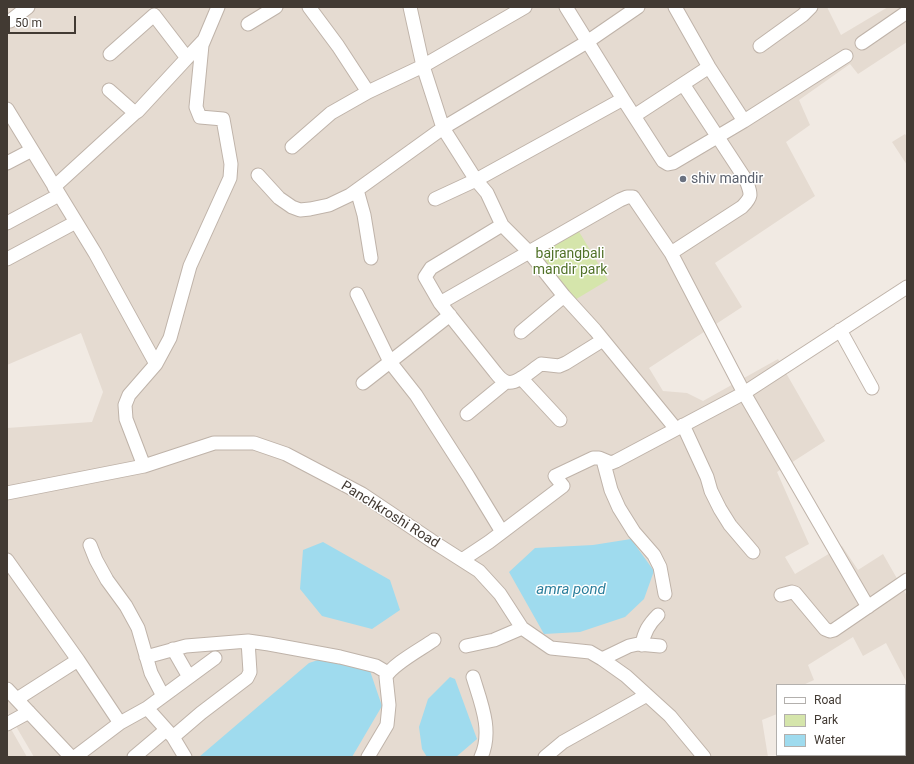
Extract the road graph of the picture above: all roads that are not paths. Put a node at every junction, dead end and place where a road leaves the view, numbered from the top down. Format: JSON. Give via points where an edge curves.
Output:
{"nodes":[{"id":1,"x":28,"y":7,"type":"edge"},
{"id":2,"x":218,"y":7,"type":"edge"},
{"id":3,"x":276,"y":7,"type":"edge"},
{"id":4,"x":309,"y":7,"type":"edge"},
{"id":5,"x":410,"y":7,"type":"edge"},
{"id":6,"x":525,"y":7,"type":"edge"},
{"id":7,"x":566,"y":7,"type":"edge"},
{"id":8,"x":638,"y":7,"type":"edge"},
{"id":9,"x":675,"y":7,"type":"edge"},
{"id":10,"x":811,"y":7,"type":"edge"},
{"id":11,"x":907,"y":12,"type":"edge"},
{"id":12,"x":10,"y":21,"type":"dead end"},
{"id":13,"x":248,"y":24,"type":"dead end"},
{"id":14,"x":204,"y":40,"type":"junction"},
{"id":15,"x":587,"y":42,"type":"junction"},
{"id":16,"x":862,"y":43,"type":"dead end"},
{"id":17,"x":760,"y":46,"type":"dead end"},
{"id":18,"x":110,"y":54,"type":"dead end"},
{"id":19,"x":846,"y":56,"type":"dead end"},
{"id":20,"x":187,"y":58,"type":"junction"},
{"id":21,"x":423,"y":66,"type":"junction"},
{"id":22,"x":708,"y":67,"type":"junction"},
{"id":23,"x":683,"y":84,"type":"junction"},
{"id":24,"x":109,"y":90,"type":"dead end"},
{"id":25,"x":368,"y":92,"type":"junction"},
{"id":26,"x":623,"y":99,"type":"junction"},
{"id":27,"x":7,"y":108,"type":"edge"},
{"id":28,"x":135,"y":113,"type":"junction"},
{"id":29,"x":634,"y":116,"type":"junction"},
{"id":30,"x":744,"y":121,"type":"junction"},
{"id":31,"x":443,"y":128,"type":"junction"},
{"id":32,"x":717,"y":136,"type":"junction"},
{"id":33,"x":292,"y":147,"type":"dead end"},
{"id":34,"x":32,"y":150,"type":"junction"},
{"id":35,"x":7,"y":163,"type":"edge"},
{"id":36,"x":258,"y":176,"type":"dead end"},
{"id":37,"x":476,"y":180,"type":"junction"},
{"id":38,"x":357,"y":190,"type":"junction"},
{"id":39,"x":57,"y":191,"type":"junction"},
{"id":40,"x":435,"y":199,"type":"dead end"},
{"id":41,"x":76,"y":222,"type":"junction"},
{"id":42,"x":7,"y":223,"type":"edge"},
{"id":43,"x":502,"y":225,"type":"junction"},
{"id":44,"x":529,"y":252,"type":"junction"},
{"id":45,"x":671,"y":253,"type":"junction"},
{"id":46,"x":371,"y":258,"type":"dead end"},
{"id":47,"x":7,"y":259,"type":"edge"},
{"id":48,"x":907,"y":287,"type":"edge"},
{"id":49,"x":357,"y":294,"type":"dead end"},
{"id":50,"x":564,"y":296,"type":"junction"},
{"id":51,"x":440,"y":303,"type":"junction"},
{"id":52,"x":450,"y":315,"type":"junction"},
{"id":53,"x":840,"y":330,"type":"junction"},
{"id":54,"x":521,"y":332,"type":"dead end"},
{"id":55,"x":603,"y":340,"type":"junction"},
{"id":56,"x":390,"y":362,"type":"junction"},
{"id":57,"x":156,"y":364,"type":"junction"},
{"id":58,"x":521,"y":378,"type":"junction"},
{"id":59,"x":506,"y":382,"type":"junction"},
{"id":60,"x":363,"y":383,"type":"dead end"},
{"id":61,"x":872,"y":388,"type":"dead end"},
{"id":62,"x":744,"y":393,"type":"junction"},
{"id":63,"x":468,"y":414,"type":"dead end"},
{"id":64,"x":560,"y":420,"type":"dead end"},
{"id":65,"x":680,"y":427,"type":"junction"},
{"id":66,"x":603,"y":460,"type":"junction"},
{"id":67,"x":144,"y":466,"type":"junction"},
{"id":68,"x":7,"y":493,"type":"edge"},
{"id":69,"x":502,"y":532,"type":"junction"},
{"id":70,"x":90,"y":545,"type":"dead end"},
{"id":71,"x":753,"y":552,"type":"dead end"},
{"id":72,"x":7,"y":560,"type":"edge"},
{"id":73,"x":462,"y":560,"type":"junction"},
{"id":74,"x":907,"y":580,"type":"edge"},
{"id":75,"x":665,"y":594,"type":"dead end"},
{"id":76,"x":781,"y":595,"type":"dead end"},
{"id":77,"x":868,"y":607,"type":"junction"},
{"id":78,"x":658,"y":615,"type":"dead end"},
{"id":79,"x":522,"y":628,"type":"junction"},
{"id":80,"x":434,"y":640,"type":"dead end"},
{"id":81,"x":248,"y":641,"type":"junction"},
{"id":82,"x":642,"y":644,"type":"junction"},
{"id":83,"x":466,"y":646,"type":"dead end"},
{"id":84,"x":660,"y":646,"type":"dead end"},
{"id":85,"x":173,"y":649,"type":"junction"},
{"id":86,"x":146,"y":657,"type":"junction"},
{"id":87,"x":215,"y":658,"type":"dead end"},
{"id":88,"x":602,"y":659,"type":"junction"},
{"id":89,"x":78,"y":660,"type":"junction"},
{"id":90,"x":388,"y":673,"type":"junction"},
{"id":91,"x":189,"y":677,"type":"junction"},
{"id":92,"x":473,"y":677,"type":"dead end"},
{"id":93,"x":7,"y":689,"type":"edge"},
{"id":94,"x":647,"y":695,"type":"junction"},
{"id":95,"x":163,"y":696,"type":"junction"},
{"id":96,"x":17,"y":699,"type":"junction"},
{"id":97,"x":147,"y":708,"type":"junction"},
{"id":98,"x":29,"y":712,"type":"junction"},
{"id":99,"x":120,"y":723,"type":"junction"},
{"id":100,"x":7,"y":724,"type":"edge"},
{"id":101,"x":169,"y":734,"type":"junction"},
{"id":102,"x":71,"y":757,"type":"edge"},
{"id":103,"x":75,"y":757,"type":"edge"},
{"id":104,"x":134,"y":757,"type":"edge"},
{"id":105,"x":185,"y":757,"type":"edge"},
{"id":106,"x":368,"y":757,"type":"edge"},
{"id":107,"x":481,"y":757,"type":"edge"},
{"id":108,"x":545,"y":757,"type":"edge"},
{"id":109,"x":704,"y":757,"type":"edge"}],
"edges":[{"from":1,"to":12,"type":"street"},
{"from":2,"to":14,"type":"street"},
{"from":3,"to":13,"type":"street"},
{"from":4,"to":25,"type":"street"},
{"from":5,"to":21,"type":"street"},
{"from":6,"to":21,"type":"street"},
{"from":7,"to":15,"type":"street"},
{"from":8,"to":15,"type":"street"},
{"from":9,"to":22,"type":"street"},
{"from":10,"to":17,"type":"street"},
{"from":11,"to":16,"type":"street"},
{"from":14,"to":20,"type":"street"},
{"from":14,"to":57,"type":"street","via":[[196,107],[200,116],[223,119],[231,164],[230,178],[190,266],[170,338]]},
{"from":15,"to":26,"type":"street"},
{"from":15,"to":31,"type":"street"},
{"from":18,"to":20,"type":"street","via":[[154,15]]},
{"from":19,"to":30,"type":"street"},
{"from":20,"to":28,"type":"street"},
{"from":21,"to":25,"type":"street"},
{"from":21,"to":31,"type":"street"},
{"from":22,"to":23,"type":"street"},
{"from":22,"to":30,"type":"street"},
{"from":23,"to":29,"type":"street"},
{"from":23,"to":32,"type":"street"},
{"from":24,"to":28,"type":"street"},
{"from":25,"to":33,"type":"street","via":[[331,113]]},
{"from":26,"to":29,"type":"street"},
{"from":26,"to":37,"type":"street"},
{"from":27,"to":34,"type":"street"},
{"from":28,"to":39,"type":"street"},
{"from":29,"to":32,"type":"street","via":[[663,161],[668,164]]},
{"from":30,"to":32,"type":"street"},
{"from":31,"to":37,"type":"street"},
{"from":31,"to":38,"type":"street"},
{"from":32,"to":45,"type":"street","via":[[746,180],[751,192],[750,198],[742,207]]},
{"from":34,"to":35,"type":"street"},
{"from":34,"to":39,"type":"street"},
{"from":36,"to":38,"type":"street","via":[[279,198],[300,210],[329,205]]},
{"from":37,"to":40,"type":"street"},
{"from":37,"to":43,"type":"street","via":[[487,193]]},
{"from":38,"to":46,"type":"street"},
{"from":39,"to":41,"type":"street"},
{"from":39,"to":42,"type":"street"},
{"from":41,"to":47,"type":"street"},
{"from":41,"to":57,"type":"street"},
{"from":43,"to":44,"type":"street"},
{"from":43,"to":51,"type":"street","via":[[431,268],[425,277]]},
{"from":44,"to":45,"type":"street","via":[[627,197],[633,197]]},
{"from":44,"to":50,"type":"street"},
{"from":44,"to":51,"type":"street"},
{"from":45,"to":62,"type":"street"},
{"from":48,"to":53,"type":"street"},
{"from":49,"to":56,"type":"street"},
{"from":50,"to":54,"type":"street"},
{"from":50,"to":55,"type":"street"},
{"from":51,"to":52,"type":"street"},
{"from":52,"to":56,"type":"street"},
{"from":52,"to":59,"type":"street","via":[[495,372]]},
{"from":53,"to":61,"type":"street"},
{"from":53,"to":62,"type":"street"},
{"from":55,"to":58,"type":"street","via":[[566,363],[559,366],[541,364]]},
{"from":55,"to":65,"type":"street"},
{"from":56,"to":60,"type":"street"},
{"from":56,"to":69,"type":"street","via":[[416,395]]},
{"from":57,"to":67,"type":"street","via":[[129,395],[125,405],[126,419]]},
{"from":58,"to":59,"type":"street","via":[[512,383]]},
{"from":58,"to":64,"type":"street"},
{"from":59,"to":63,"type":"street"},
{"from":62,"to":65,"type":"street"},
{"from":62,"to":77,"type":"street"},
{"from":65,"to":66,"type":"street","via":[[616,461],[611,463]]},
{"from":65,"to":71,"type":"street","via":[[707,477],[720,509]]},
{"from":66,"to":69,"type":"street","via":[[593,458],[555,476],[563,486]]},
{"from":66,"to":75,"type":"street","via":[[619,508],[660,567]]},
{"from":67,"to":68,"type":"street","name":"Panchkroshi Road"},
{"from":67,"to":73,"type":"street","name":"Panchkroshi Road","via":[[214,443],[254,443],[286,454],[362,494]]},
{"from":69,"to":73,"type":"street"},
{"from":70,"to":86,"type":"street","via":[[107,580],[138,628]]},
{"from":72,"to":89,"type":"street"},
{"from":73,"to":79,"type":"street","name":"Panchkroshi Road","via":[[479,571],[500,594]]},
{"from":74,"to":77,"type":"street"},
{"from":76,"to":77,"type":"street","via":[[796,593],[825,629],[830,631]]},
{"from":78,"to":82,"type":"street","via":[[646,629]]},
{"from":79,"to":83,"type":"street","via":[[494,640]]},
{"from":79,"to":88,"type":"street","name":"Panchkroshi Road","via":[[551,648],[590,652]]},
{"from":80,"to":90,"type":"street"},
{"from":81,"to":85,"type":"street"},
{"from":81,"to":90,"type":"street","via":[[340,657],[376,666]]},
{"from":81,"to":101,"type":"street","via":[[250,672],[247,678]]},
{"from":82,"to":84,"type":"street"},
{"from":82,"to":88,"type":"street","via":[[630,646]]},
{"from":85,"to":86,"type":"street"},
{"from":85,"to":91,"type":"street"},
{"from":86,"to":95,"type":"street"},
{"from":87,"to":91,"type":"street"},
{"from":88,"to":94,"type":"street","name":"Panchkroshi Road"},
{"from":89,"to":96,"type":"street"},
{"from":89,"to":99,"type":"street"},
{"from":90,"to":106,"type":"street","via":[[387,725]]},
{"from":91,"to":95,"type":"street"},
{"from":92,"to":107,"type":"street","via":[[486,715],[486,739]]},
{"from":93,"to":96,"type":"street"},
{"from":94,"to":108,"type":"street","via":[[563,742]]},
{"from":94,"to":109,"type":"street","name":"Panchkroshi Road","via":[[670,716]]},
{"from":95,"to":97,"type":"street"},
{"from":96,"to":98,"type":"street"},
{"from":97,"to":99,"type":"street"},
{"from":97,"to":101,"type":"street"},
{"from":98,"to":100,"type":"street"},
{"from":98,"to":102,"type":"street"},
{"from":99,"to":103,"type":"street"},
{"from":101,"to":104,"type":"street"},
{"from":101,"to":105,"type":"street"}]}
